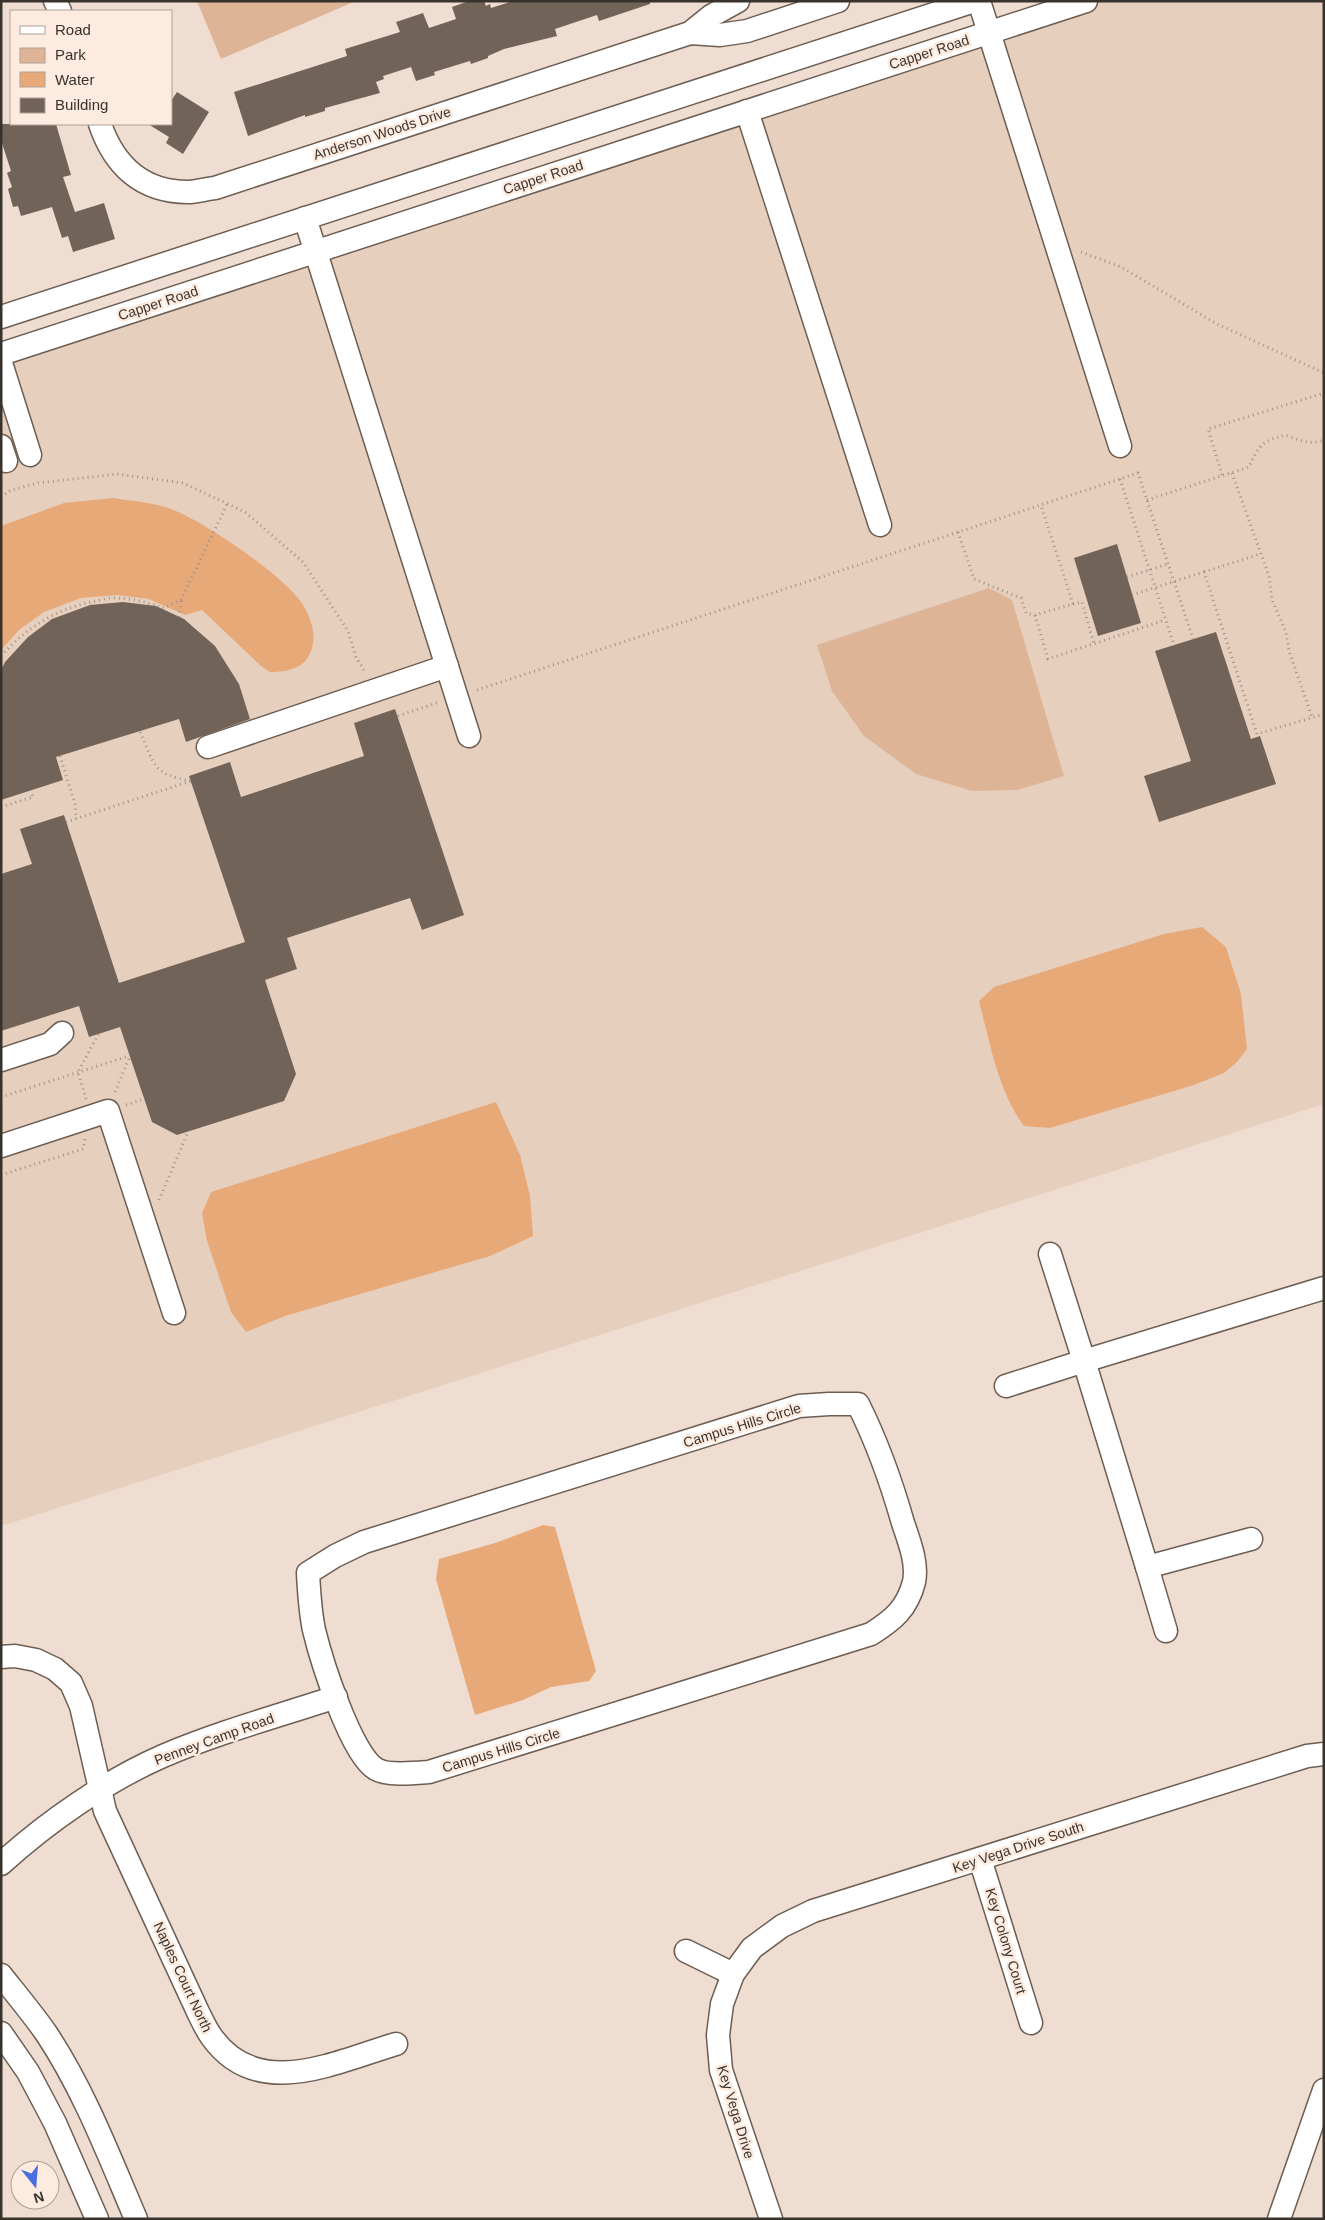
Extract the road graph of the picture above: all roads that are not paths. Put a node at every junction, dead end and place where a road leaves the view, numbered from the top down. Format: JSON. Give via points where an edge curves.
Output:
{"nodes":[{"id":1,"x":738,"y":1,"type":"edge"},
{"id":2,"x":838,"y":1,"type":"edge"},
{"id":3,"x":974,"y":1,"type":"edge"},
{"id":4,"x":979,"y":1,"type":"edge"},
{"id":5,"x":1086,"y":1,"type":"edge"},
{"id":6,"x":690,"y":33,"type":"junction"},
{"id":7,"x":989,"y":33,"type":"junction"},
{"id":8,"x":747,"y":111,"type":"junction"},
{"id":9,"x":100,"y":125,"type":"edge"},
{"id":10,"x":306,"y":218,"type":"junction"},
{"id":11,"x":316,"y":252,"type":"junction"},
{"id":12,"x":1,"y":317,"type":"edge"},
{"id":13,"x":1,"y":354,"type":"edge"},
{"id":14,"x":1,"y":363,"type":"edge"},
{"id":15,"x":1120,"y":446,"type":"dead end"},
{"id":16,"x":30,"y":455,"type":"dead end"},
{"id":17,"x":880,"y":524,"type":"dead end"},
{"id":18,"x":447,"y":666,"type":"junction"},
{"id":19,"x":469,"y":736,"type":"dead end"},
{"id":20,"x":208,"y":747,"type":"dead end"},
{"id":21,"x":62,"y":1033,"type":"dead end"},
{"id":22,"x":1,"y":1060,"type":"edge"},
{"id":23,"x":1,"y":1146,"type":"edge"},
{"id":24,"x":1050,"y":1254,"type":"dead end"},
{"id":25,"x":1324,"y":1288,"type":"edge"},
{"id":26,"x":174,"y":1313,"type":"dead end"},
{"id":27,"x":1084,"y":1361,"type":"junction"},
{"id":28,"x":1006,"y":1386,"type":"dead end"},
{"id":29,"x":1251,"y":1539,"type":"dead end"},
{"id":30,"x":1147,"y":1567,"type":"junction"},
{"id":31,"x":1166,"y":1631,"type":"dead end"},
{"id":32,"x":1,"y":1657,"type":"edge"},
{"id":33,"x":336,"y":1697,"type":"junction"},
{"id":34,"x":1324,"y":1754,"type":"edge"},
{"id":35,"x":100,"y":1788,"type":"junction"},
{"id":36,"x":980,"y":1859,"type":"junction"},
{"id":37,"x":1,"y":1864,"type":"edge"},
{"id":38,"x":686,"y":1950,"type":"dead end"},
{"id":39,"x":733,"y":1974,"type":"junction"},
{"id":40,"x":1,"y":1975,"type":"edge"},
{"id":41,"x":1031,"y":2023,"type":"dead end"},
{"id":42,"x":1,"y":2033,"type":"edge"},
{"id":43,"x":396,"y":2044,"type":"dead end"},
{"id":44,"x":1324,"y":2090,"type":"edge"},
{"id":45,"x":97,"y":2219,"type":"edge"},
{"id":46,"x":136,"y":2219,"type":"edge"},
{"id":47,"x":771,"y":2219,"type":"edge"},
{"id":48,"x":1279,"y":2219,"type":"edge"}],
"edges":[{"from":1,"to":6,"type":"street","name":"Anderson Woods Drive"},
{"from":2,"to":6,"type":"street","name":"Anderson Woods Drive","via":[[747,31],[720,35]]},
{"from":3,"to":10,"type":"street"},
{"from":4,"to":7,"type":"street"},
{"from":5,"to":7,"type":"street","name":"Capper Road"},
{"from":6,"to":9,"type":"street","name":"Anderson Woods Drive","via":[[224,185],[197,191],[160,188],[138,178],[119,163]]},
{"from":7,"to":8,"type":"street","name":"Capper Road"},
{"from":7,"to":15,"type":"street"},
{"from":8,"to":11,"type":"street","name":"Capper Road"},
{"from":8,"to":17,"type":"street"},
{"from":10,"to":11,"type":"street"},
{"from":10,"to":12,"type":"street"},
{"from":11,"to":13,"type":"street","name":"Capper Road"},
{"from":11,"to":18,"type":"street"},
{"from":14,"to":16,"type":"street"},
{"from":18,"to":19,"type":"street"},
{"from":18,"to":20,"type":"street"},
{"from":21,"to":22,"type":"street","via":[[50,1044]]},
{"from":23,"to":26,"type":"street","via":[[108,1111]]},
{"from":24,"to":27,"type":"street"},
{"from":25,"to":27,"type":"street"},
{"from":27,"to":28,"type":"street"},
{"from":27,"to":30,"type":"street"},
{"from":29,"to":30,"type":"street"},
{"from":30,"to":31,"type":"street"},
{"from":32,"to":35,"type":"street","name":"Naples Court North","via":[[36,1660],[55,1669],[71,1683],[81,1706]]},
{"from":33,"to":33,"type":"street","name":"Campus Hills Circle","via":[[358,1749],[376,1770],[404,1774],[429,1772],[871,1634],[891,1621],[906,1603],[914,1580],[913,1554],[884,1461],[858,1404],[799,1406],[364,1542],[335,1556],[308,1573],[314,1631]]},
{"from":33,"to":35,"type":"street","name":"Penney Camp Road","via":[[162,1756]]},
{"from":34,"to":36,"type":"street","name":"Key Vega Drive South","via":[[1307,1756]]},
{"from":35,"to":37,"type":"street","name":"Penney Camp Road","via":[[20,1846]]},
{"from":35,"to":43,"type":"street","name":"Naples Court North","via":[[105,1811],[198,2012],[210,2036],[225,2052],[249,2068],[275,2074],[302,2072]]},
{"from":36,"to":39,"type":"street","name":"Key Vega Drive South","via":[[813,1911],[782,1926],[752,1948]]},
{"from":36,"to":41,"type":"street","name":"Key Colony Court"},
{"from":38,"to":39,"type":"street"},
{"from":39,"to":47,"type":"street","name":"Key Vega Drive","via":[[722,2004],[718,2035],[721,2070]]},
{"from":40,"to":46,"type":"street","via":[[46,2033],[66,2068],[94,2122]]},
{"from":42,"to":45,"type":"street","via":[[28,2072],[56,2123]]},
{"from":44,"to":48,"type":"street"}]}
